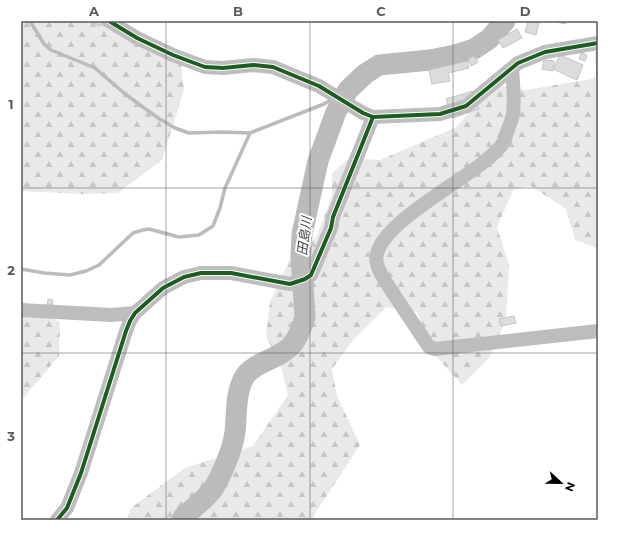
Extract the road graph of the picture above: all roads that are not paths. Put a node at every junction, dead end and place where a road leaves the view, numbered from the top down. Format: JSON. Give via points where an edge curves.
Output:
{"nodes":[{"id":1,"x":109,"y":21,"type":"edge"},
{"id":2,"x":598,"y":43,"type":"edge"},
{"id":3,"x":512,"y":69,"type":"junction"},
{"id":4,"x":373,"y":118,"type":"junction"},
{"id":5,"x":21,"y":310,"type":"edge"},
{"id":6,"x":135,"y":313,"type":"junction"},
{"id":7,"x":598,"y":331,"type":"edge"},
{"id":8,"x":57,"y":520,"type":"edge"}],
"edges":[{"from":1,"to":4,"type":"street","via":[[137,38],[205,67],[273,67],[319,86]]},
{"from":2,"to":3,"type":"street","via":[[545,52],[518,63]]},
{"from":3,"to":4,"type":"street","via":[[466,106],[440,114]]},
{"from":3,"to":7,"type":"street","via":[[513,115],[504,143],[470,173],[417,208],[399,224],[384,241],[377,254],[377,263],[429,347],[435,349]]},
{"from":4,"to":6,"type":"street","via":[[311,275],[290,284],[231,273],[201,273],[184,277],[163,288]]},
{"from":5,"to":6,"type":"street","via":[[111,315]]},
{"from":6,"to":8,"type":"street","via":[[126,331],[81,473],[67,508]]}]}
